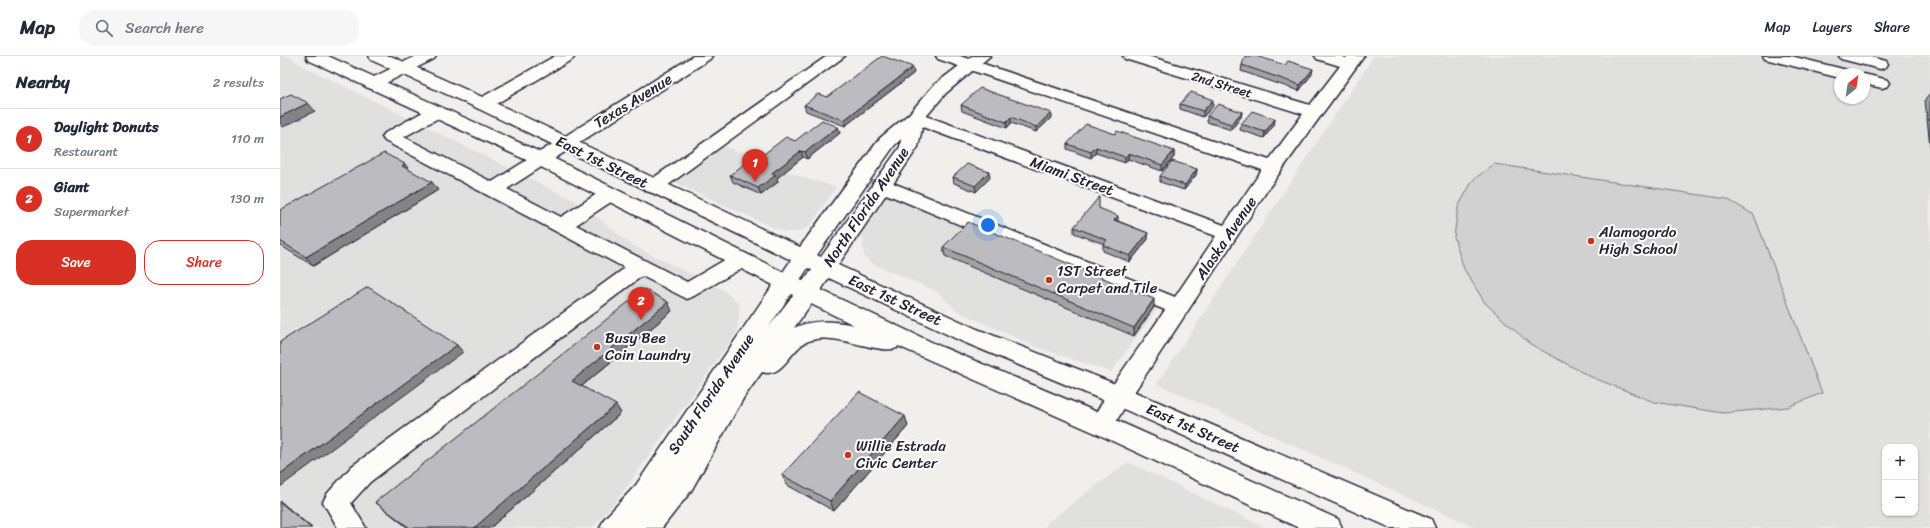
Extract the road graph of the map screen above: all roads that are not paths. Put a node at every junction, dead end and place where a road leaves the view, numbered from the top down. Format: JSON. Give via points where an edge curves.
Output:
{"nodes":[{"id":1,"x":314,"y":56,"type":"edge"},
{"id":2,"x":377,"y":56,"type":"edge"},
{"id":3,"x":428,"y":56,"type":"edge"},
{"id":4,"x":567,"y":56,"type":"edge"},
{"id":5,"x":704,"y":56,"type":"edge"},
{"id":6,"x":837,"y":56,"type":"edge"},
{"id":7,"x":944,"y":56,"type":"edge"},
{"id":8,"x":1131,"y":56,"type":"edge"},
{"id":9,"x":1323,"y":56,"type":"edge"},
{"id":10,"x":1771,"y":56,"type":"edge"},
{"id":11,"x":1847,"y":56,"type":"edge"},
{"id":12,"x":977,"y":60,"type":"edge"},
{"id":13,"x":1353,"y":60,"type":"edge"},
{"id":14,"x":1880,"y":64,"type":"dead end"},
{"id":15,"x":403,"y":68,"type":"junction"},
{"id":16,"x":1834,"y":71,"type":"edge"},
{"id":17,"x":1870,"y":80,"type":"edge"},
{"id":18,"x":1882,"y":83,"type":"dead end"},
{"id":19,"x":372,"y":84,"type":"junction"},
{"id":20,"x":483,"y":104,"type":"junction"},
{"id":21,"x":1312,"y":111,"type":"junction"},
{"id":22,"x":436,"y":112,"type":"junction"},
{"id":23,"x":915,"y":118,"type":"junction"},
{"id":24,"x":565,"y":144,"type":"junction"},
{"id":25,"x":542,"y":160,"type":"junction"},
{"id":26,"x":1274,"y":168,"type":"junction"},
{"id":27,"x":881,"y":185,"type":"junction"},
{"id":28,"x":653,"y":186,"type":"junction"},
{"id":29,"x":492,"y":190,"type":"junction"},
{"id":30,"x":610,"y":194,"type":"junction"},
{"id":31,"x":561,"y":226,"type":"junction"},
{"id":32,"x":1229,"y":234,"type":"junction"},
{"id":33,"x":804,"y":257,"type":"junction"},
{"id":34,"x":740,"y":260,"type":"junction"},
{"id":35,"x":640,"y":267,"type":"junction"},
{"id":36,"x":825,"y":268,"type":"junction"},
{"id":37,"x":797,"y":288,"type":"junction"},
{"id":38,"x":1179,"y":307,"type":"junction"},
{"id":39,"x":934,"y":353,"type":"junction"},
{"id":40,"x":1119,"y":396,"type":"junction"},
{"id":41,"x":1102,"y":425,"type":"junction"},
{"id":42,"x":682,"y":483,"type":"junction"},
{"id":43,"x":353,"y":528,"type":"edge"},
{"id":44,"x":614,"y":528,"type":"edge"},
{"id":45,"x":645,"y":528,"type":"edge"},
{"id":46,"x":1328,"y":528,"type":"edge"},
{"id":47,"x":1421,"y":528,"type":"edge"}],
"edges":[{"from":1,"to":19,"type":"main road","name":"East 1st Street"},
{"from":2,"to":15,"type":"main road","name":"East 1st Street"},
{"from":3,"to":15,"type":"street"},
{"from":4,"to":20,"type":"street"},
{"from":5,"to":24,"type":"street","name":"Texas Avenue"},
{"from":6,"to":28,"type":"street"},
{"from":7,"to":12,"type":"street"},
{"from":8,"to":21,"type":"street","name":"2nd Street"},
{"from":9,"to":13,"type":"street"},
{"from":10,"to":16,"type":"street"},
{"from":11,"to":14,"type":"street"},
{"from":12,"to":23,"type":"main road","name":"North Florida Avenue","via":[[940,89]]},
{"from":12,"to":26,"type":"street"},
{"from":13,"to":21,"type":"street","name":"Alaska Avenue"},
{"from":15,"to":19,"type":"street"},
{"from":15,"to":20,"type":"main road","name":"East 1st Street"},
{"from":17,"to":18,"type":"street"},
{"from":19,"to":22,"type":"main road","name":"East 1st Street"},
{"from":20,"to":24,"type":"main road","name":"East 1st Street"},
{"from":21,"to":26,"type":"street","name":"Alaska Avenue"},
{"from":22,"to":25,"type":"main road","name":"East 1st Street"},
{"from":22,"to":29,"type":"street","via":[[391,138]]},
{"from":23,"to":27,"type":"main road","name":"North Florida Avenue","via":[[909,147]]},
{"from":23,"to":32,"type":"street","name":"Miami Street"},
{"from":23,"to":33,"type":"main road","name":"North Florida Avenue","via":[[887,142]]},
{"from":24,"to":25,"type":"street","name":"Texas Avenue"},
{"from":24,"to":28,"type":"main road","name":"East 1st Street"},
{"from":25,"to":29,"type":"street","name":"Texas Avenue"},
{"from":25,"to":30,"type":"main road","name":"East 1st Street"},
{"from":26,"to":32,"type":"street","name":"Alaska Avenue"},
{"from":27,"to":36,"type":"main road","name":"North Florida Avenue"},
{"from":27,"to":38,"type":"street"},
{"from":28,"to":33,"type":"main road","name":"East 1st Street"},
{"from":29,"to":31,"type":"street"},
{"from":30,"to":31,"type":"street"},
{"from":30,"to":34,"type":"main road","name":"East 1st Street"},
{"from":31,"to":35,"type":"street"},
{"from":32,"to":38,"type":"street","name":"Alaska Avenue"},
{"from":33,"to":36,"type":"main road","name":"East 1st Street"},
{"from":33,"to":37,"type":"main road","name":"South Florida Avenue"},
{"from":34,"to":35,"type":"street","via":[[687,291]]},
{"from":34,"to":37,"type":"main road","name":"East 1st Street"},
{"from":35,"to":43,"type":"street","via":[[362,474],[336,502]]},
{"from":36,"to":37,"type":"main road","name":"North Florida Avenue"},
{"from":36,"to":40,"type":"main road","name":"East 1st Street","via":[[969,335]]},
{"from":37,"to":39,"type":"main road","name":"East 1st Street"},
{"from":37,"to":42,"type":"main road","name":"South Florida Avenue"},
{"from":37,"to":44,"type":"main road","name":"South Florida Avenue","via":[[645,493]]},
{"from":38,"to":40,"type":"street","name":"Alaska Avenue"},
{"from":39,"to":41,"type":"main road","name":"East 1st Street"},
{"from":39,"to":42,"type":"main road","via":[[821,328],[795,337],[752,386],[714,446]]},
{"from":40,"to":41,"type":"street","name":"Alaska Avenue"},
{"from":40,"to":47,"type":"main road","name":"East 1st Street"},
{"from":41,"to":46,"type":"main road","name":"East 1st Street"},
{"from":42,"to":45,"type":"main road","name":"South Florida Avenue"}]}
